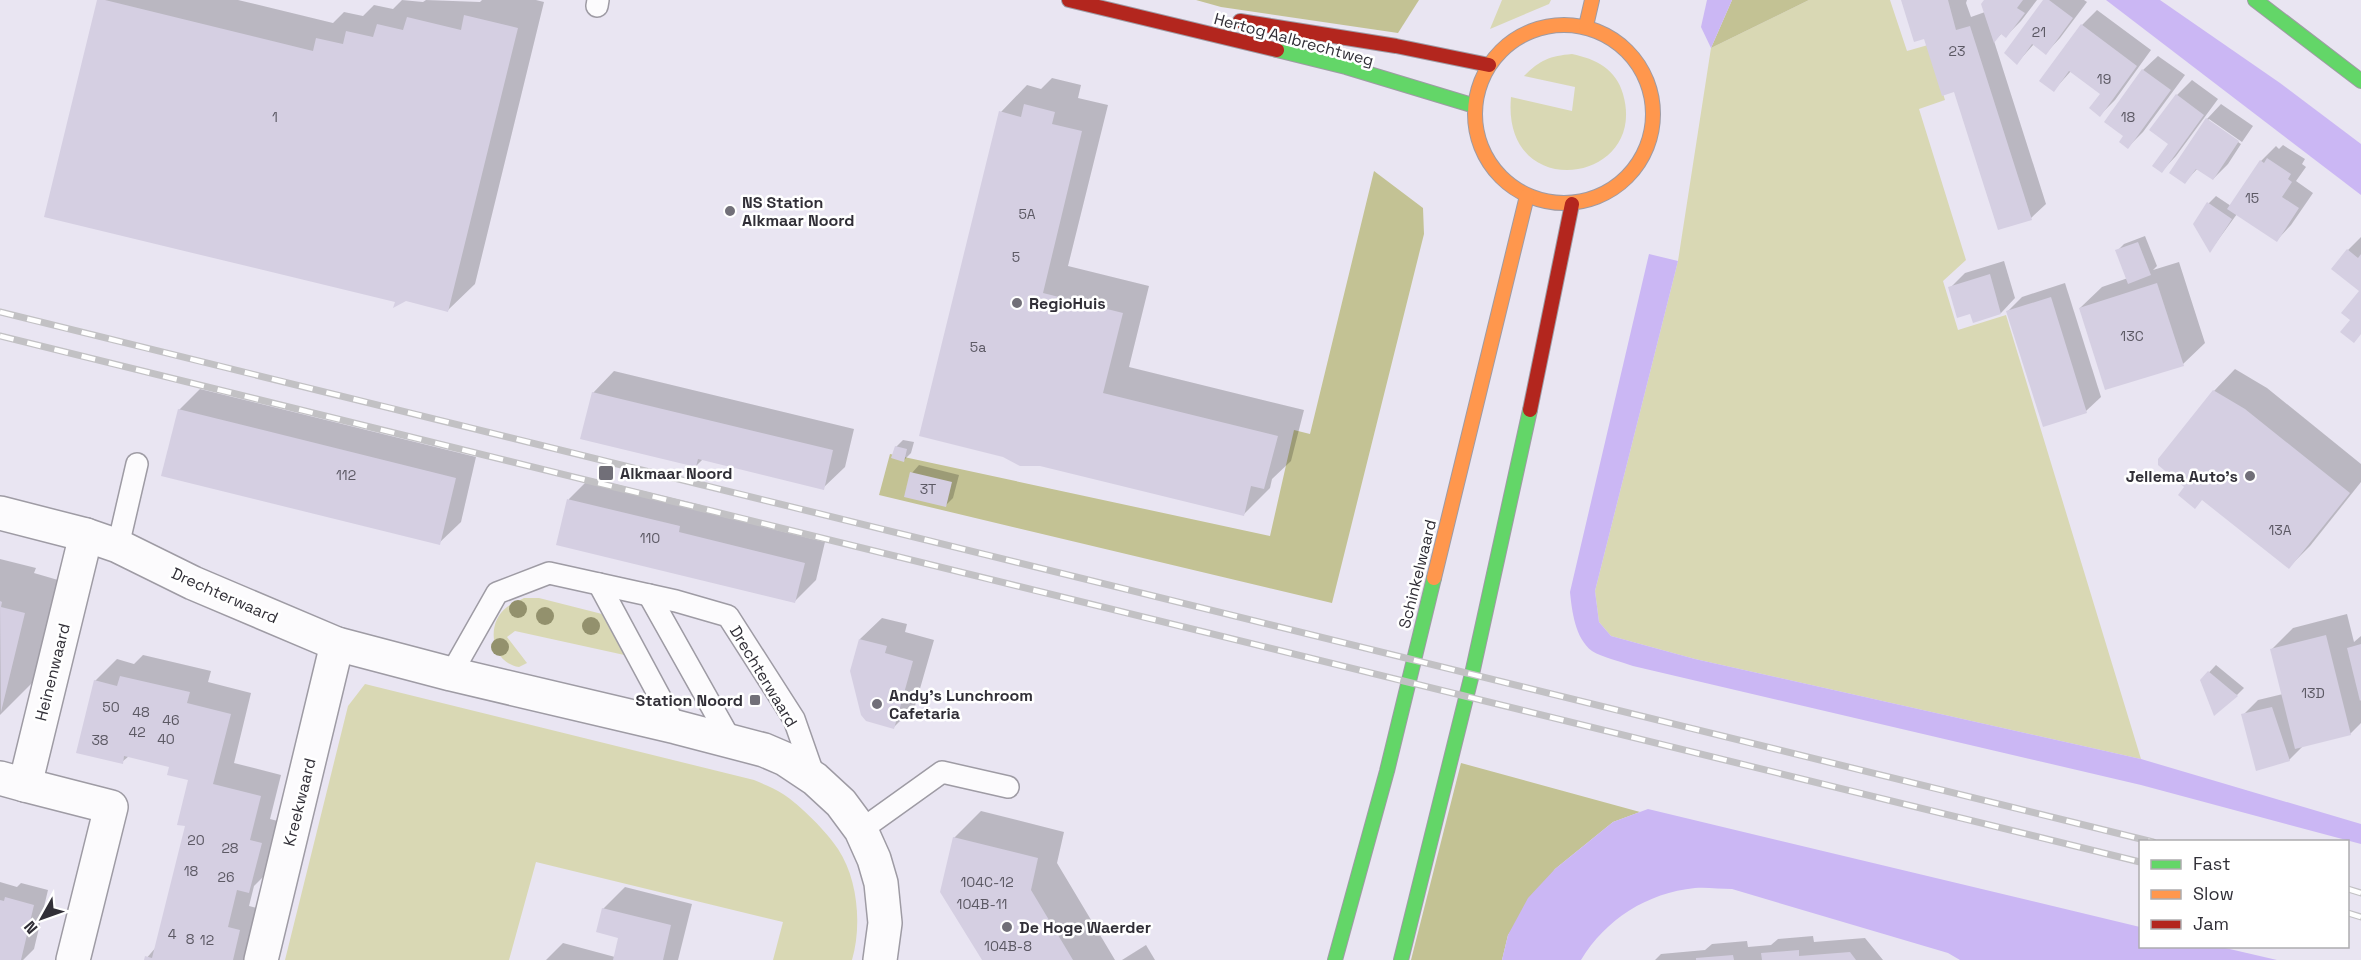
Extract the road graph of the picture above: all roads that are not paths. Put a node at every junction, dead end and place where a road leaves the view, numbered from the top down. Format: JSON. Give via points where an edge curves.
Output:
{"nodes":[{"id":1,"x":1070,"y":0,"type":"edge"},
{"id":2,"x":1592,"y":0,"type":"edge"},
{"id":3,"x":2255,"y":0,"type":"edge"},
{"id":4,"x":1225,"y":18,"type":"dead end"},
{"id":5,"x":1586,"y":26,"type":"junction"},
{"id":6,"x":1489,"y":65,"type":"junction"},
{"id":7,"x":2361,"y":81,"type":"edge"},
{"id":8,"x":1475,"y":106,"type":"junction"},
{"id":9,"x":1527,"y":196,"type":"junction"},
{"id":10,"x":1572,"y":204,"type":"junction"},
{"id":11,"x":137,"y":464,"type":"dead end"},
{"id":12,"x":0,"y":513,"type":"edge"},
{"id":13,"x":86,"y":535,"type":"junction"},
{"id":14,"x":118,"y":546,"type":"junction"},
{"id":15,"x":598,"y":584,"type":"junction"},
{"id":16,"x":649,"y":595,"type":"junction"},
{"id":17,"x":337,"y":644,"type":"junction"},
{"id":18,"x":451,"y":674,"type":"junction"},
{"id":19,"x":676,"y":727,"type":"junction"},
{"id":20,"x":731,"y":741,"type":"junction"},
{"id":21,"x":815,"y":779,"type":"junction"},
{"id":22,"x":13,"y":781,"type":"edge"},
{"id":23,"x":1008,"y":787,"type":"dead end"},
{"id":24,"x":861,"y":830,"type":"junction"},
{"id":25,"x":73,"y":960,"type":"edge"},
{"id":26,"x":261,"y":960,"type":"edge"},
{"id":27,"x":880,"y":960,"type":"edge"},
{"id":28,"x":1335,"y":960,"type":"edge"},
{"id":29,"x":1401,"y":960,"type":"edge"}],
"edges":[{"from":1,"to":8,"type":"street","name":"Hertog Aalbrechtweg","via":[[1346,68]]},
{"from":2,"to":5,"type":"street"},
{"from":3,"to":7,"type":"street"},
{"from":4,"to":6,"type":"street","name":"Hertog Aalbrechtweg","via":[[1411,48]]},
{"from":5,"to":6,"type":"street","via":[[1558,24],[1531,30],[1508,44]]},
{"from":5,"to":10,"type":"street","via":[[1615,40],[1638,62],[1651,91],[1654,122],[1646,153],[1627,179],[1600,196]]},
{"from":6,"to":8,"type":"street","via":[[1479,85]]},
{"from":8,"to":9,"type":"street","via":[[1477,134],[1486,159],[1504,181]]},
{"from":9,"to":10,"type":"street"},
{"from":9,"to":28,"type":"street","name":"Schinkelwaard","via":[[1387,771]]},
{"from":10,"to":29,"type":"street","via":[[1472,674]]},
{"from":11,"to":14,"type":"lane"},
{"from":12,"to":13,"type":"street","name":"Drechterwaard"},
{"from":13,"to":14,"type":"street","name":"Drechterwaard"},
{"from":13,"to":22,"type":"street","name":"Heinenwaard"},
{"from":14,"to":17,"type":"street","name":"Drechterwaard","via":[[193,583]]},
{"from":15,"to":16,"type":"lane","name":"Drechterwaard"},
{"from":15,"to":18,"type":"lane","name":"Drechterwaard","via":[[549,573],[497,593]]},
{"from":15,"to":19,"type":"lane"},
{"from":16,"to":20,"type":"lane"},
{"from":16,"to":21,"type":"lane","name":"Drechterwaard","via":[[728,616],[794,719]]},
{"from":17,"to":18,"type":"street","name":"Drechterwaard"},
{"from":17,"to":26,"type":"street","name":"Kreekwaard"},
{"from":18,"to":19,"type":"street","name":"Drechterwaard"},
{"from":19,"to":20,"type":"street","name":"Drechterwaard"},
{"from":20,"to":21,"type":"street","name":"Drechterwaard","via":[[785,759]]},
{"from":21,"to":24,"type":"street","name":"Drechterwaard","via":[[841,803]]},
{"from":22,"to":25,"type":"street","via":[[111,807]]},
{"from":23,"to":24,"type":"lane","via":[[942,772]]},
{"from":24,"to":27,"type":"street","name":"Drechterwaard","via":[[881,883],[885,923]]}]}
